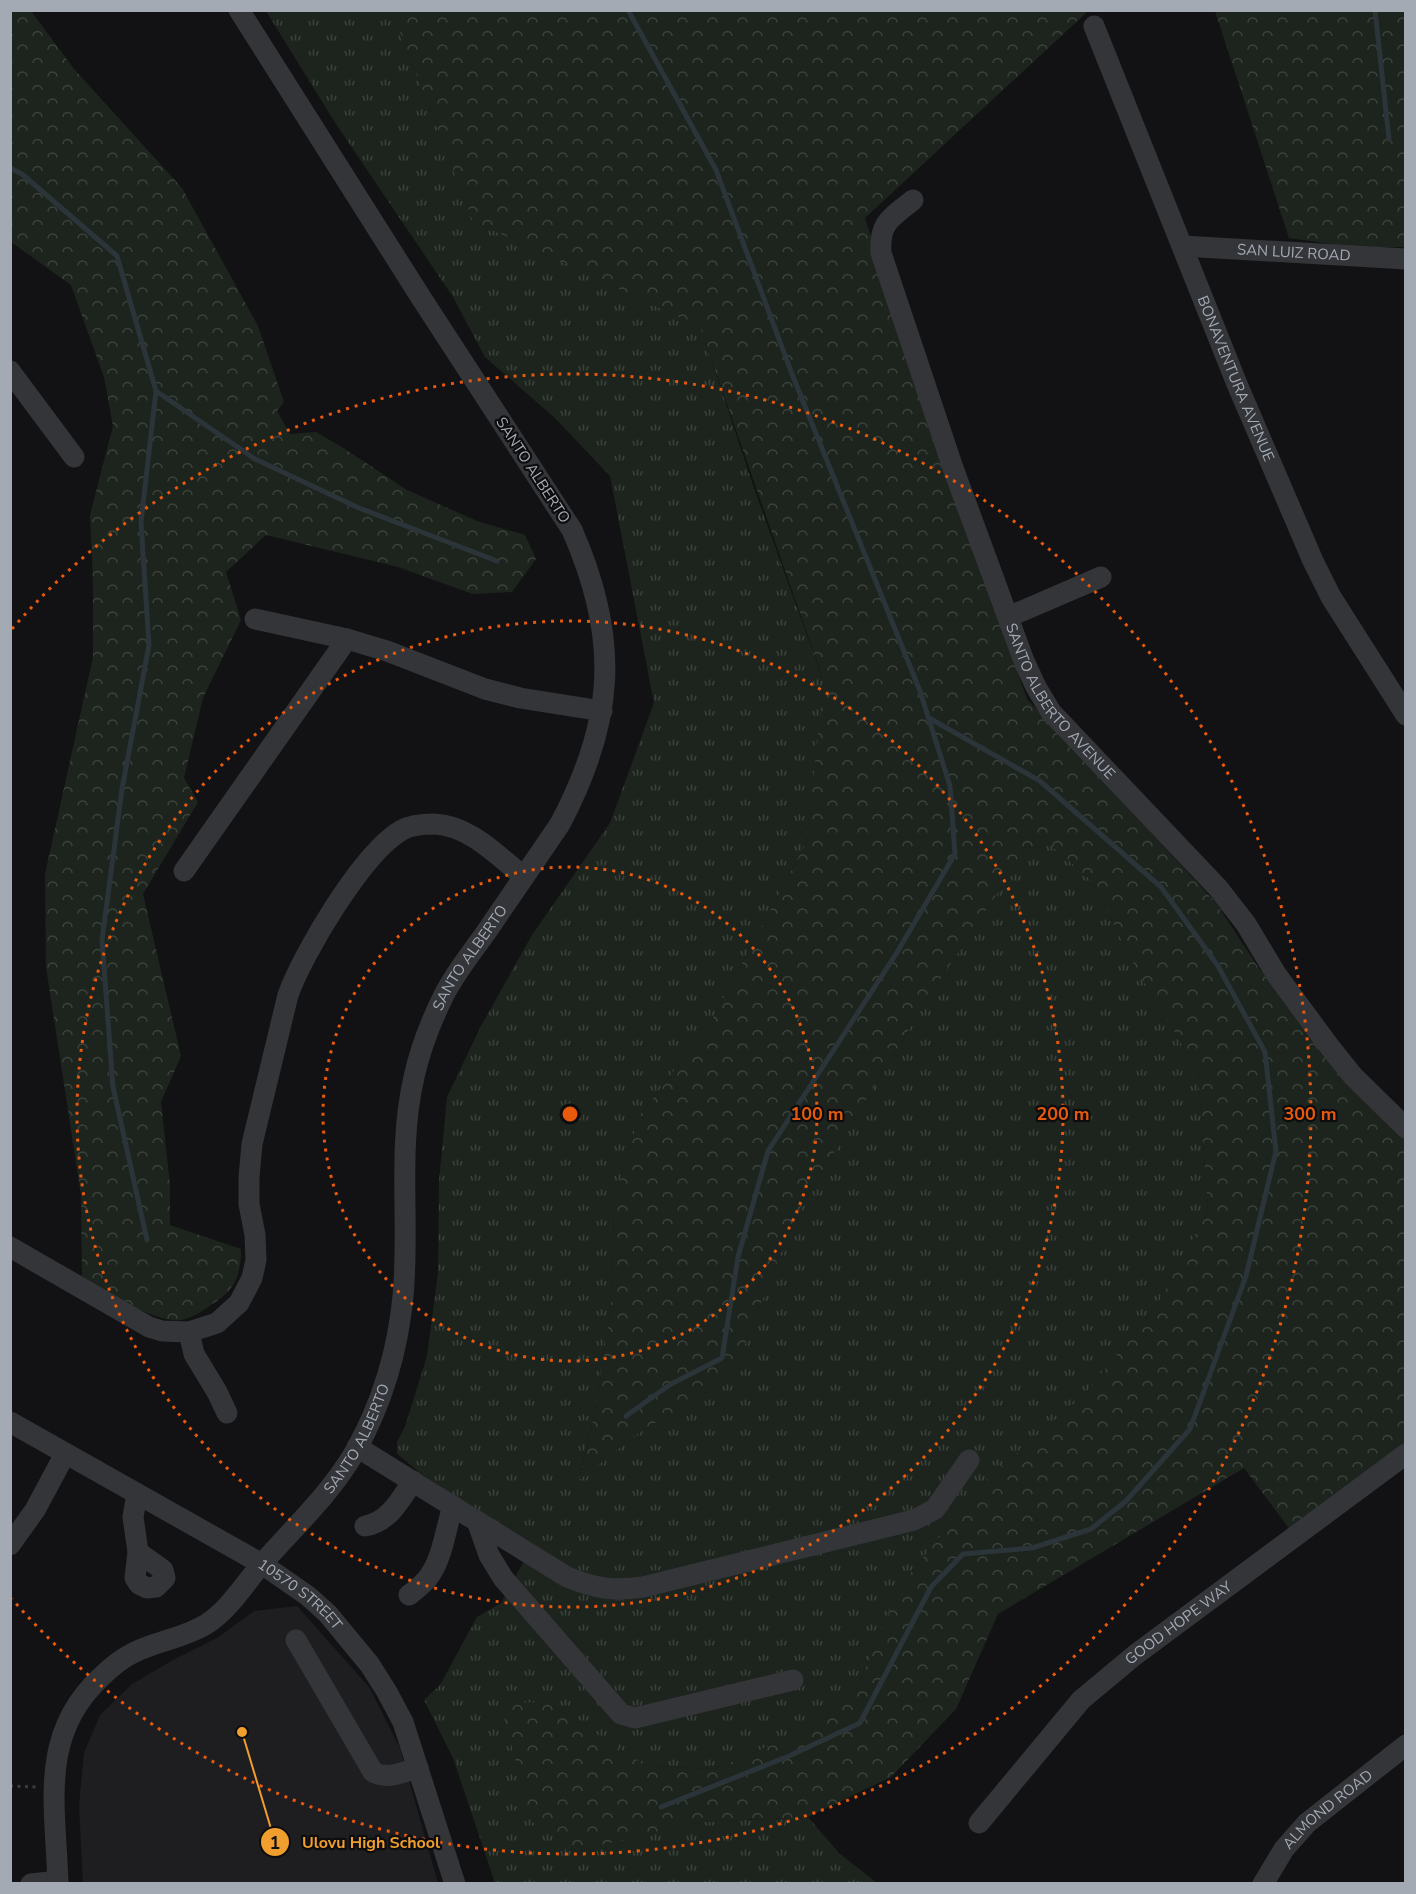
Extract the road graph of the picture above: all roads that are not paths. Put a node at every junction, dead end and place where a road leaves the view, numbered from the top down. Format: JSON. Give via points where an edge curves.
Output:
{"nodes":[{"id":1,"x":239,"y":10,"type":"edge"},
{"id":2,"x":1094,"y":26,"type":"dead end"},
{"id":3,"x":913,"y":200,"type":"dead end"},
{"id":4,"x":1183,"y":246,"type":"junction"},
{"id":5,"x":1406,"y":259,"type":"edge"},
{"id":6,"x":10,"y":371,"type":"edge"},
{"id":7,"x":75,"y":457,"type":"dead end"},
{"id":8,"x":1101,"y":577,"type":"dead end"},
{"id":9,"x":1008,"y":617,"type":"junction"},
{"id":10,"x":255,"y":620,"type":"dead end"},
{"id":11,"x":347,"y":639,"type":"junction"},
{"id":12,"x":602,"y":711,"type":"junction"},
{"id":13,"x":1406,"y":715,"type":"edge"},
{"id":14,"x":184,"y":871,"type":"dead end"},
{"id":15,"x":524,"y":877,"type":"junction"},
{"id":16,"x":1406,"y":1128,"type":"edge"},
{"id":17,"x":10,"y":1247,"type":"edge"},
{"id":18,"x":189,"y":1332,"type":"junction"},
{"id":19,"x":227,"y":1413,"type":"dead end"},
{"id":20,"x":10,"y":1422,"type":"edge"},
{"id":21,"x":357,"y":1447,"type":"junction"},
{"id":22,"x":65,"y":1454,"type":"junction"},
{"id":23,"x":1406,"y":1454,"type":"edge"},
{"id":24,"x":969,"y":1460,"type":"dead end"},
{"id":25,"x":413,"y":1481,"type":"junction"},
{"id":26,"x":137,"y":1494,"type":"junction"},
{"id":27,"x":453,"y":1506,"type":"junction"},
{"id":28,"x":477,"y":1521,"type":"junction"},
{"id":29,"x":365,"y":1526,"type":"dead end"},
{"id":30,"x":10,"y":1545,"type":"edge"},
{"id":31,"x":138,"y":1552,"type":"dead end"},
{"id":32,"x":262,"y":1564,"type":"junction"},
{"id":33,"x":409,"y":1595,"type":"dead end"},
{"id":34,"x":296,"y":1640,"type":"dead end"},
{"id":35,"x":793,"y":1680,"type":"dead end"},
{"id":36,"x":1403,"y":1750,"type":"edge"},
{"id":37,"x":418,"y":1768,"type":"junction"},
{"id":38,"x":979,"y":1823,"type":"dead end"},
{"id":39,"x":58,"y":1882,"type":"edge"},
{"id":40,"x":31,"y":1884,"type":"edge"},
{"id":41,"x":455,"y":1884,"type":"edge"},
{"id":42,"x":1263,"y":1884,"type":"edge"}],
"edges":[{"from":1,"to":12,"type":"street","name":"SANTO ALBERTO","via":[[572,530],[601,614],[605,646]]},
{"from":2,"to":4,"type":"street","name":"BONAVENTURA AVENUE"},
{"from":3,"to":9,"type":"street","name":"SANTO ALBERTO AVENUE","via":[[887,222],[880,237],[881,253]]},
{"from":4,"to":5,"type":"street","name":"SAN LUIZ ROAD"},
{"from":4,"to":13,"type":"street","name":"BONAVENTURA AVENUE","via":[[1256,431],[1330,597]]},
{"from":6,"to":7,"type":"street"},
{"from":8,"to":9,"type":"street"},
{"from":9,"to":16,"type":"street","name":"SANTO ALBERTO AVENUE","via":[[1036,687],[1051,712],[1218,888],[1335,1054]]},
{"from":10,"to":11,"type":"street"},
{"from":11,"to":12,"type":"street","via":[[485,689]]},
{"from":11,"to":14,"type":"street"},
{"from":12,"to":15,"type":"street","name":"SANTO ALBERTO","via":[[583,776],[570,804]]},
{"from":15,"to":18,"type":"street","via":[[481,842],[435,824],[403,830],[381,847],[356,877],[295,974],[272,1053],[252,1144],[249,1177],[256,1260],[252,1278],[230,1313],[217,1323]]},
{"from":15,"to":21,"type":"street","name":"SANTO ALBERTO","via":[[445,994],[414,1074],[404,1135],[404,1294],[399,1331],[382,1392]]},
{"from":17,"to":18,"type":"street","via":[[149,1327]]},
{"from":18,"to":19,"type":"street","via":[[194,1354]]},
{"from":20,"to":22,"type":"street","name":"10570 STREET"},
{"from":21,"to":25,"type":"street"},
{"from":21,"to":32,"type":"street","name":"SANTO ALBERTO","via":[[325,1495]]},
{"from":22,"to":26,"type":"street","name":"10570 STREET"},
{"from":22,"to":30,"type":"street","via":[[40,1502]]},
{"from":23,"to":38,"type":"street","name":"GOOD HOPE WAY","via":[[1093,1689]]},
{"from":24,"to":28,"type":"street","via":[[935,1509],[914,1520],[643,1587],[612,1590],[589,1585],[567,1576]]},
{"from":25,"to":27,"type":"street"},
{"from":25,"to":29,"type":"street","via":[[386,1517]]},
{"from":26,"to":31,"type":"street","via":[[133,1517]]},
{"from":26,"to":32,"type":"street","name":"10570 STREET"},
{"from":27,"to":28,"type":"street"},
{"from":27,"to":33,"type":"street","via":[[432,1574]]},
{"from":28,"to":35,"type":"street","via":[[489,1555],[503,1578],[621,1714],[635,1718]]},
{"from":32,"to":37,"type":"street","name":"10570 STREET","via":[[328,1614],[370,1665],[403,1722]]},
{"from":32,"to":39,"type":"street","name":"SANTO ALBERTO","via":[[208,1623],[135,1652],[86,1690],[58,1746],[53,1787]]},
{"from":34,"to":37,"type":"street","via":[[373,1772],[392,1776]]},
{"from":36,"to":42,"type":"street","name":"ALMOND ROAD","via":[[1307,1823],[1284,1849]]},
{"from":37,"to":41,"type":"street","name":"10570 STREET"},
{"from":39,"to":40,"type":"street"}]}
